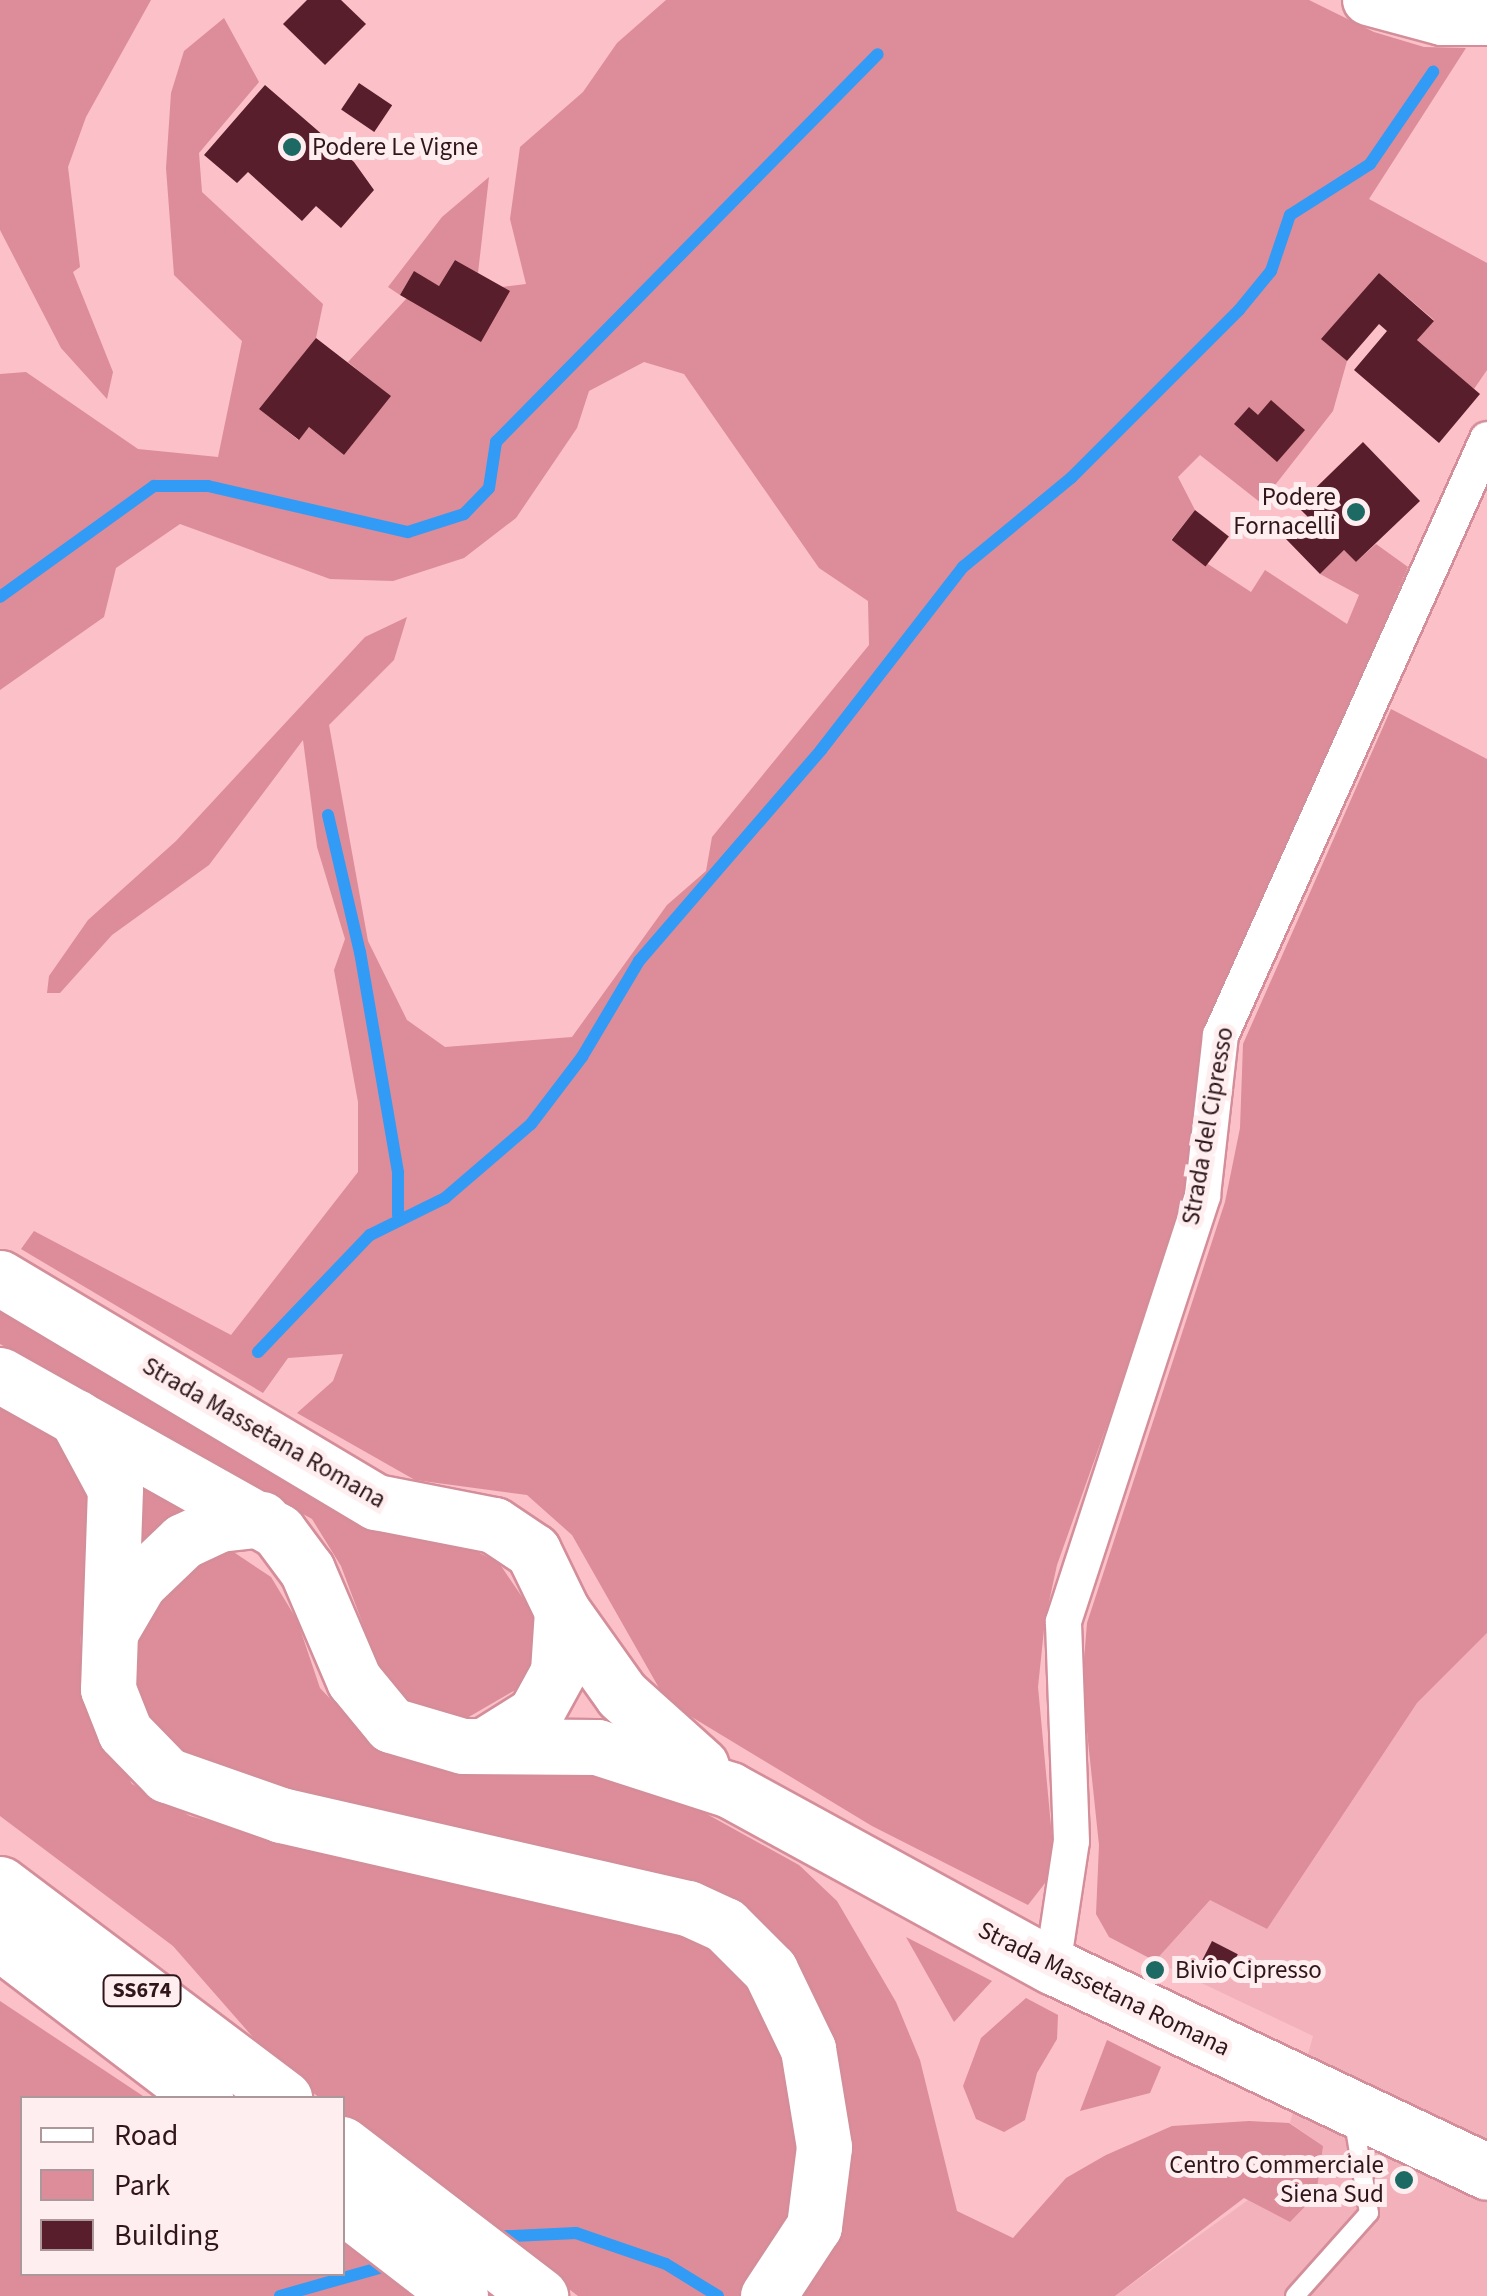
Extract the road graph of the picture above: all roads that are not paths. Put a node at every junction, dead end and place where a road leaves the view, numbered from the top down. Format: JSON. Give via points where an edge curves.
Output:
{"nodes":[{"id":1,"x":1368,"y":0,"type":"edge"},
{"id":2,"x":1487,"y":20,"type":"edge"},
{"id":3,"x":1487,"y":440,"type":"edge"},
{"id":4,"x":0,"y":1278,"type":"edge"},
{"id":5,"x":0,"y":1375,"type":"edge"},
{"id":6,"x":74,"y":1415,"type":"junction"},
{"id":7,"x":262,"y":1519,"type":"junction"},
{"id":8,"x":562,"y":1611,"type":"junction"},
{"id":9,"x":106,"y":1640,"type":"junction"},
{"id":10,"x":487,"y":1744,"type":"junction"},
{"id":11,"x":730,"y":1790,"type":"junction"},
{"id":12,"x":0,"y":1841,"type":"edge"},
{"id":13,"x":0,"y":1884,"type":"edge"},
{"id":14,"x":0,"y":1942,"type":"edge"},
{"id":15,"x":1052,"y":1966,"type":"junction"},
{"id":16,"x":0,"y":1974,"type":"edge"},
{"id":17,"x":271,"y":2089,"type":"edge"},
{"id":18,"x":199,"y":2096,"type":"edge"},
{"id":19,"x":199,"y":2096,"type":"edge"},
{"id":20,"x":1350,"y":2108,"type":"junction"},
{"id":21,"x":345,"y":2146,"type":"edge"},
{"id":22,"x":1487,"y":2172,"type":"edge"},
{"id":23,"x":345,"y":2207,"type":"edge"},
{"id":24,"x":771,"y":2293,"type":"edge"},
{"id":25,"x":460,"y":2296,"type":"edge"},
{"id":26,"x":540,"y":2296,"type":"edge"},
{"id":27,"x":1296,"y":2296,"type":"edge"}],
"edges":[{"from":1,"to":2,"type":"street","via":[[1432,18]]},
{"from":3,"to":15,"type":"street","name":"Strada del Cipresso","via":[[1220,1035],[1202,1194],[1063,1621],[1071,1841]]},
{"from":4,"to":8,"type":"main road","name":"Strada Massetana Romana","via":[[376,1502],[506,1530],[543,1564]]},
{"from":5,"to":6,"type":"main road","name":"Strada Massetana Romana"},
{"from":6,"to":7,"type":"main road","name":"Strada Massetana Romana"},
{"from":6,"to":9,"type":"main road","via":[[115,1488]]},
{"from":7,"to":9,"type":"main road","via":[[218,1524],[161,1558]]},
{"from":7,"to":10,"type":"main road","name":"Strada Massetana Romana","via":[[295,1549],[354,1680],[381,1717],[428,1740]]},
{"from":8,"to":10,"type":"main road","name":"Strada Massetana Romana","via":[[560,1660],[548,1696],[514,1732]]},
{"from":8,"to":11,"type":"main road","name":"Strada Massetana Romana","via":[[643,1717]]},
{"from":9,"to":24,"type":"main road","via":[[108,1688],[125,1732],[184,1785],[282,1815],[688,1908],[755,1950],[795,2013],[818,2090],[824,2147],[814,2226]]},
{"from":10,"to":11,"type":"main road","name":"Strada Massetana Romana","via":[[597,1747]]},
{"from":11,"to":15,"type":"main road","name":"Strada Massetana Romana"},
{"from":12,"to":17,"type":"main road","via":[[148,1952]]},
{"from":13,"to":17,"type":"main road","number":"SS674"},
{"from":14,"to":18,"type":"main road","number":"SS674"},
{"from":15,"to":20,"type":"main road","name":"Strada Massetana Romana"},
{"from":16,"to":19,"type":"main road"},
{"from":20,"to":22,"type":"main road","name":"Strada Massetana Romana"},
{"from":20,"to":27,"type":"lane","via":[[1369,2213]]},
{"from":21,"to":26,"type":"main road"},
{"from":23,"to":25,"type":"main road"}]}
